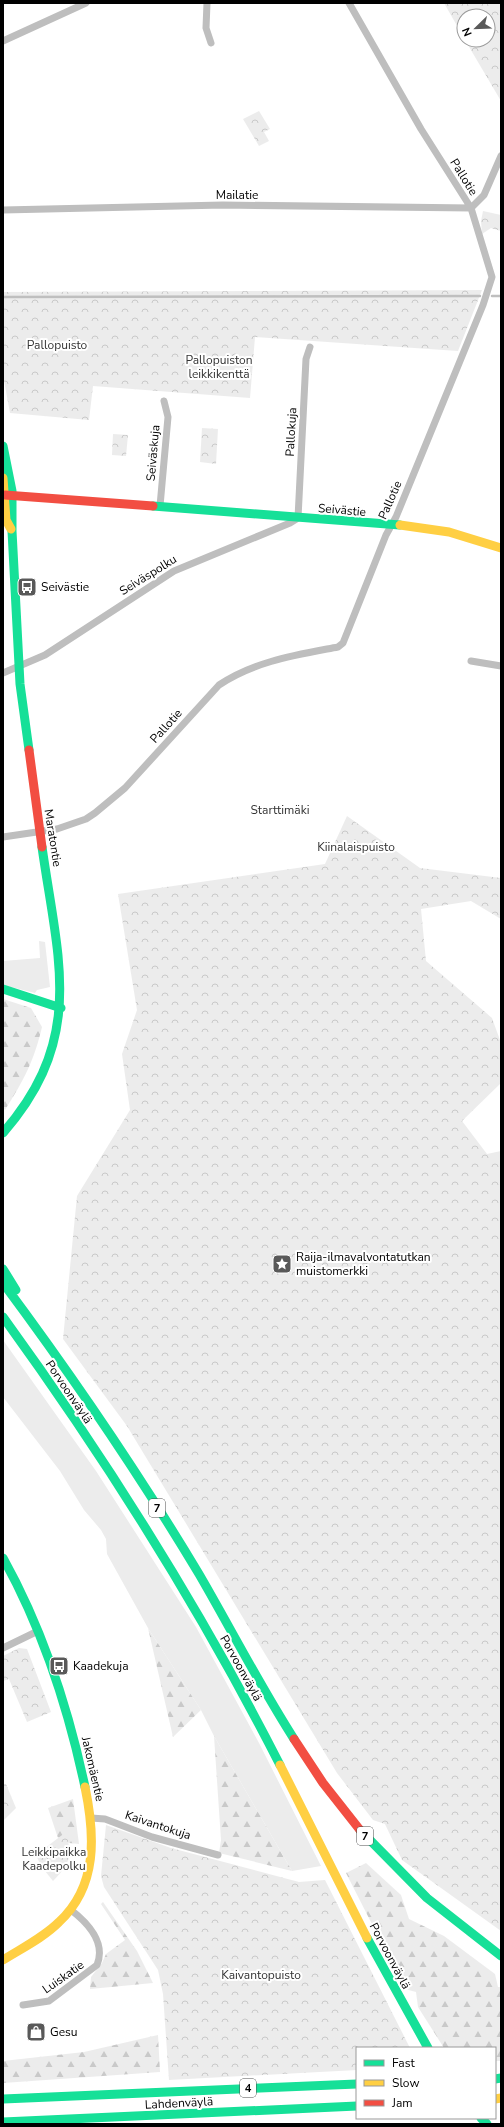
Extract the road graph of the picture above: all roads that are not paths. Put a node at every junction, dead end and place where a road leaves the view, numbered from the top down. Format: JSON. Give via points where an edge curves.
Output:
{"nodes":[{"id":1,"x":86,"y":3,"type":"edge"},
{"id":2,"x":207,"y":3,"type":"edge"},
{"id":3,"x":349,"y":3,"type":"edge"},
{"id":4,"x":3,"y":41,"type":"edge"},
{"id":5,"x":211,"y":43,"type":"dead end"},
{"id":6,"x":501,"y":156,"type":"edge"},
{"id":7,"x":471,"y":208,"type":"junction"},
{"id":8,"x":3,"y":210,"type":"edge"},
{"id":9,"x":310,"y":347,"type":"dead end"},
{"id":10,"x":164,"y":401,"type":"dead end"},
{"id":11,"x":3,"y":446,"type":"edge"},
{"id":12,"x":4,"y":460,"type":"edge"},
{"id":13,"x":3,"y":478,"type":"edge"},
{"id":14,"x":8,"y":495,"type":"junction"},
{"id":15,"x":160,"y":506,"type":"junction"},
{"id":16,"x":298,"y":518,"type":"junction"},
{"id":17,"x":391,"y":526,"type":"junction"},
{"id":18,"x":501,"y":548,"type":"edge"},
{"id":19,"x":471,"y":660,"type":"dead end"},
{"id":20,"x":18,"y":666,"type":"junction"},
{"id":21,"x":501,"y":666,"type":"edge"},
{"id":22,"x":3,"y":673,"type":"edge"},
{"id":23,"x":41,"y":832,"type":"junction"},
{"id":24,"x":3,"y":837,"type":"edge"},
{"id":25,"x":3,"y":989,"type":"edge"},
{"id":26,"x":61,"y":1008,"type":"junction"},
{"id":27,"x":3,"y":1133,"type":"edge"},
{"id":28,"x":3,"y":1269,"type":"edge"},
{"id":29,"x":3,"y":1283,"type":"edge"},
{"id":30,"x":3,"y":1317,"type":"edge"},
{"id":31,"x":3,"y":1332,"type":"edge"},
{"id":32,"x":43,"y":1336,"type":"junction"},
{"id":33,"x":43,"y":1374,"type":"junction"},
{"id":34,"x":3,"y":1558,"type":"edge"},
{"id":35,"x":38,"y":1631,"type":"junction"},
{"id":36,"x":3,"y":1648,"type":"edge"},
{"id":37,"x":91,"y":1818,"type":"junction"},
{"id":38,"x":218,"y":1855,"type":"dead end"},
{"id":39,"x":72,"y":1910,"type":"junction"},
{"id":40,"x":501,"y":1956,"type":"edge"},
{"id":41,"x":3,"y":1960,"type":"edge"},
{"id":42,"x":23,"y":2005,"type":"dead end"},
{"id":43,"x":427,"y":2047,"type":"edge"},
{"id":44,"x":356,"y":2084,"type":"edge"},
{"id":45,"x":3,"y":2099,"type":"edge"},
{"id":46,"x":356,"y":2106,"type":"edge"},
{"id":47,"x":3,"y":2122,"type":"edge"}],
"edges":[{"from":1,"to":4,"type":"street"},
{"from":2,"to":5,"type":"street","via":[[206,28]]},
{"from":3,"to":7,"type":"street","name":"Pallotie","via":[[421,129]]},
{"from":6,"to":7,"type":"street","via":[[484,195]]},
{"from":7,"to":8,"type":"street","name":"Mailatie","via":[[218,206]]},
{"from":7,"to":17,"type":"street","name":"Pallotie","via":[[492,277],[490,286]]},
{"from":9,"to":16,"type":"street","name":"Pallokuja","via":[[306,359]]},
{"from":10,"to":15,"type":"street","name":"Seiväskuja","via":[[168,417]]},
{"from":11,"to":12,"type":"main road","name":"Maratontie"},
{"from":12,"to":14,"type":"main road","name":"Maratontie","via":[[9,466]]},
{"from":13,"to":14,"type":"main road","name":"Maratontie"},
{"from":14,"to":15,"type":"main road","name":"Seivästie"},
{"from":14,"to":20,"type":"main road","name":"Maratontie","via":[[13,521]]},
{"from":15,"to":16,"type":"main road","name":"Seivästie"},
{"from":16,"to":17,"type":"main road","name":"Seivästie"},
{"from":16,"to":20,"type":"street","name":"Seiväspolku","via":[[174,571],[45,655]]},
{"from":17,"to":18,"type":"main road","name":"Seivästie","via":[[423,527]]},
{"from":17,"to":23,"type":"street","name":"Pallotie","via":[[343,643],[338,647],[258,665],[233,676],[219,685],[125,788],[101,808],[86,819]]},
{"from":19,"to":21,"type":"street"},
{"from":20,"to":22,"type":"street","name":"Seiväspolku"},
{"from":20,"to":23,"type":"main road","name":"Maratontie"},
{"from":23,"to":24,"type":"street","name":"Pallotie"},
{"from":23,"to":26,"type":"main road","name":"Maratontie","via":[[59,962]]},
{"from":25,"to":26,"type":"main road"},
{"from":26,"to":27,"type":"main road","name":"Maratontie","via":[[56,1042],[48,1068],[27,1105]]},
{"from":28,"to":32,"type":"main road"},
{"from":29,"to":32,"type":"main road","name":"Porvoonväylä","number":"7"},
{"from":30,"to":33,"type":"main road","name":"Porvoonväylä","number":"7"},
{"from":31,"to":33,"type":"main road"},
{"from":32,"to":40,"type":"main road","name":"Porvoonväylä","number":"7","via":[[163,1516],[295,1742],[324,1784],[370,1842],[403,1877],[433,1905]]},
{"from":33,"to":43,"type":"main road","name":"Porvoonväylä","number":"7","via":[[119,1486],[191,1602],[278,1762],[386,1975]]},
{"from":34,"to":35,"type":"main road","name":"Jakomäentie"},
{"from":35,"to":36,"type":"street"},
{"from":35,"to":37,"type":"main road","name":"Jakomäentie","via":[[66,1710]]},
{"from":37,"to":38,"type":"street","name":"Kaivantokuja","via":[[105,1819],[152,1837]]},
{"from":37,"to":39,"type":"main road","name":"Jakomäentie","via":[[93,1837],[90,1870],[82,1893]]},
{"from":39,"to":41,"type":"main road","name":"Jakomäentie","via":[[50,1930]]},
{"from":39,"to":42,"type":"street","name":"Luiskatie","via":[[85,1922],[98,1942],[100,1949],[97,1965],[49,2001]]},
{"from":44,"to":45,"type":"main road","name":"Lahdenväylä","number":"4"},
{"from":46,"to":47,"type":"main road","name":"Lahdenväylä","number":"4"}]}
